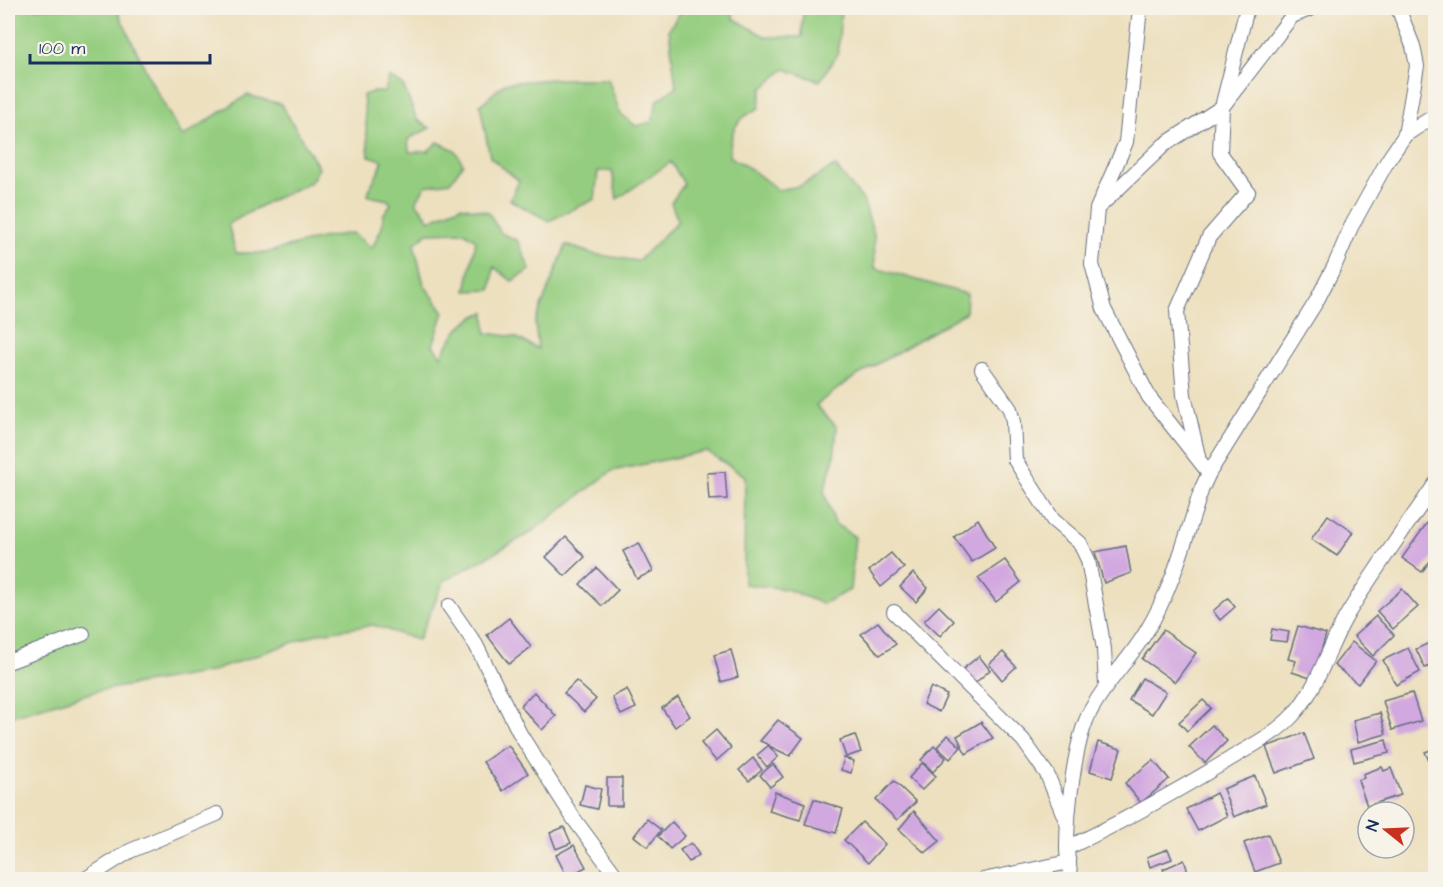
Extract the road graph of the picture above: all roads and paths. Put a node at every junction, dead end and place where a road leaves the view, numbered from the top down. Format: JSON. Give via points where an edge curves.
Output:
{"nodes":[{"id":1,"x":1140,"y":8,"type":"edge"},
{"id":2,"x":1247,"y":8,"type":"edge"},
{"id":3,"x":1312,"y":8,"type":"edge"},
{"id":4,"x":1398,"y":8,"type":"edge"},
{"id":5,"x":1222,"y":108,"type":"junction"},
{"id":6,"x":1436,"y":115,"type":"edge"},
{"id":7,"x":1405,"y":135,"type":"junction"},
{"id":8,"x":1097,"y":209,"type":"junction"},
{"id":9,"x":982,"y":369,"type":"dead end"},
{"id":10,"x":1199,"y":461,"type":"junction"},
{"id":11,"x":1209,"y":473,"type":"junction"},
{"id":12,"x":1436,"y":483,"type":"edge"},
{"id":13,"x":448,"y":606,"type":"dead end"},
{"id":14,"x":894,"y":612,"type":"dead end"},
{"id":15,"x":83,"y":634,"type":"dead end"},
{"id":16,"x":8,"y":663,"type":"edge"},
{"id":17,"x":1106,"y":685,"type":"junction"},
{"id":18,"x":217,"y":814,"type":"dead end"},
{"id":19,"x":1068,"y":825,"type":"junction"},
{"id":20,"x":1068,"y":855,"type":"junction"},
{"id":21,"x":84,"y":879,"type":"edge"},
{"id":22,"x":619,"y":879,"type":"edge"},
{"id":23,"x":983,"y":879,"type":"edge"},
{"id":24,"x":1071,"y":879,"type":"edge"}],
"edges":[{"from":1,"to":8,"type":"street","via":[[1126,142]]},
{"from":2,"to":5,"type":"street"},
{"from":3,"to":5,"type":"street","via":[[1292,16]]},
{"from":4,"to":7,"type":"street","via":[[1417,66]]},
{"from":5,"to":8,"type":"street","via":[[1164,146]]},
{"from":5,"to":10,"type":"street","via":[[1220,153],[1248,192],[1209,237],[1177,311],[1184,395]]},
{"from":6,"to":7,"type":"street"},
{"from":7,"to":11,"type":"street","via":[[1370,190],[1316,302]]},
{"from":8,"to":10,"type":"street","via":[[1092,264],[1104,309],[1149,397]]},
{"from":9,"to":17,"type":"street","via":[[1010,409],[1015,460],[1053,520],[1083,548],[1088,560],[1104,649]]},
{"from":10,"to":11,"type":"street"},
{"from":11,"to":17,"type":"street","via":[[1168,591],[1146,633]]},
{"from":12,"to":20,"type":"street","via":[[1347,615],[1313,688],[1291,717],[1254,744]]},
{"from":13,"to":22,"type":"street","via":[[476,645],[520,734],[574,819]]},
{"from":14,"to":19,"type":"street","via":[[1023,740],[1047,774]]},
{"from":15,"to":16,"type":"street"},
{"from":17,"to":19,"type":"street","via":[[1081,735]]},
{"from":18,"to":21,"type":"street","via":[[130,851]]},
{"from":19,"to":20,"type":"street"},
{"from":20,"to":23,"type":"street"},
{"from":20,"to":24,"type":"street"}]}
